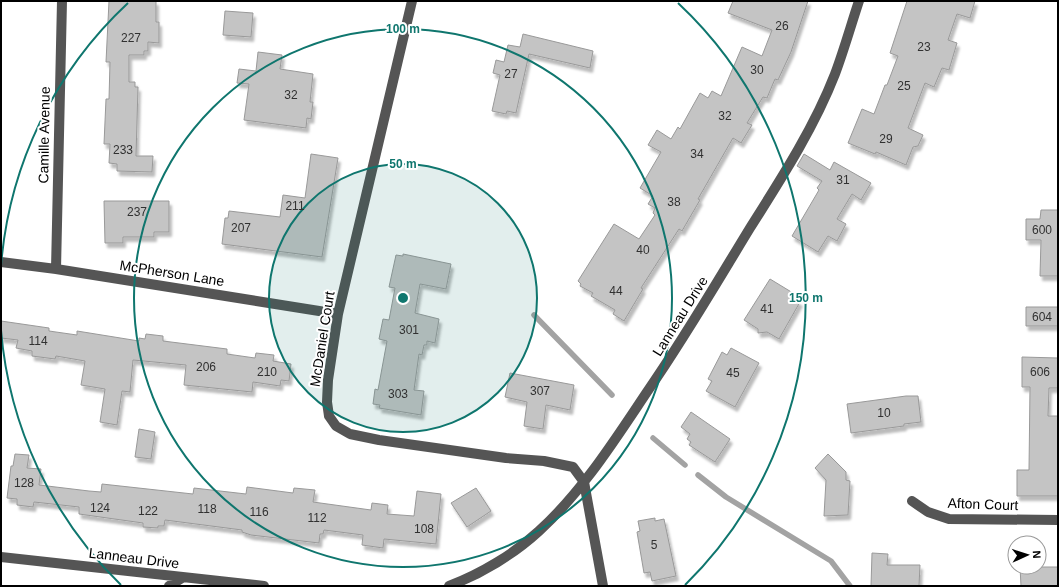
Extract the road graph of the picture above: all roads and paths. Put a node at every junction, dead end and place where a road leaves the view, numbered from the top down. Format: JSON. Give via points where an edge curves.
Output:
{"nodes":[{"id":1,"x":62,"y":1,"type":"edge"},
{"id":2,"x":412,"y":1,"type":"edge"},
{"id":3,"x":859,"y":1,"type":"edge"},
{"id":4,"x":1,"y":262,"type":"edge"},
{"id":5,"x":56,"y":269,"type":"junction"},
{"id":6,"x":338,"y":314,"type":"junction"},
{"id":7,"x":584,"y":482,"type":"junction"},
{"id":8,"x":912,"y":501,"type":"dead end"},
{"id":9,"x":1058,"y":520,"type":"edge"},
{"id":10,"x":1,"y":557,"type":"edge"},
{"id":11,"x":182,"y":578,"type":"junction"},
{"id":12,"x":169,"y":586,"type":"edge"},
{"id":13,"x":264,"y":586,"type":"edge"},
{"id":14,"x":449,"y":586,"type":"edge"},
{"id":15,"x":603,"y":586,"type":"edge"}],
"edges":[{"from":1,"to":5,"type":"street","name":"Camille Avenue"},
{"from":2,"to":6,"type":"street","name":"McDaniel Court"},
{"from":3,"to":7,"type":"street","name":"Lanneau Drive","via":[[834,75],[781,178],[674,352]]},
{"from":4,"to":5,"type":"street","name":"McPherson Lane"},
{"from":5,"to":6,"type":"street","name":"McPherson Lane"},
{"from":6,"to":7,"type":"street","name":"McDaniel Court","via":[[327,402],[329,416],[336,426],[350,434],[379,440],[544,461],[572,467]]},
{"from":7,"to":14,"type":"street","name":"Lanneau Drive","via":[[524,544],[488,567]]},
{"from":7,"to":15,"type":"street"},
{"from":8,"to":9,"type":"street","name":"Afton Court","via":[[928,512],[949,519]]},
{"from":10,"to":11,"type":"street","name":"Lanneau Drive"},
{"from":11,"to":12,"type":"street"},
{"from":11,"to":13,"type":"street","name":"Lanneau Drive"}]}
